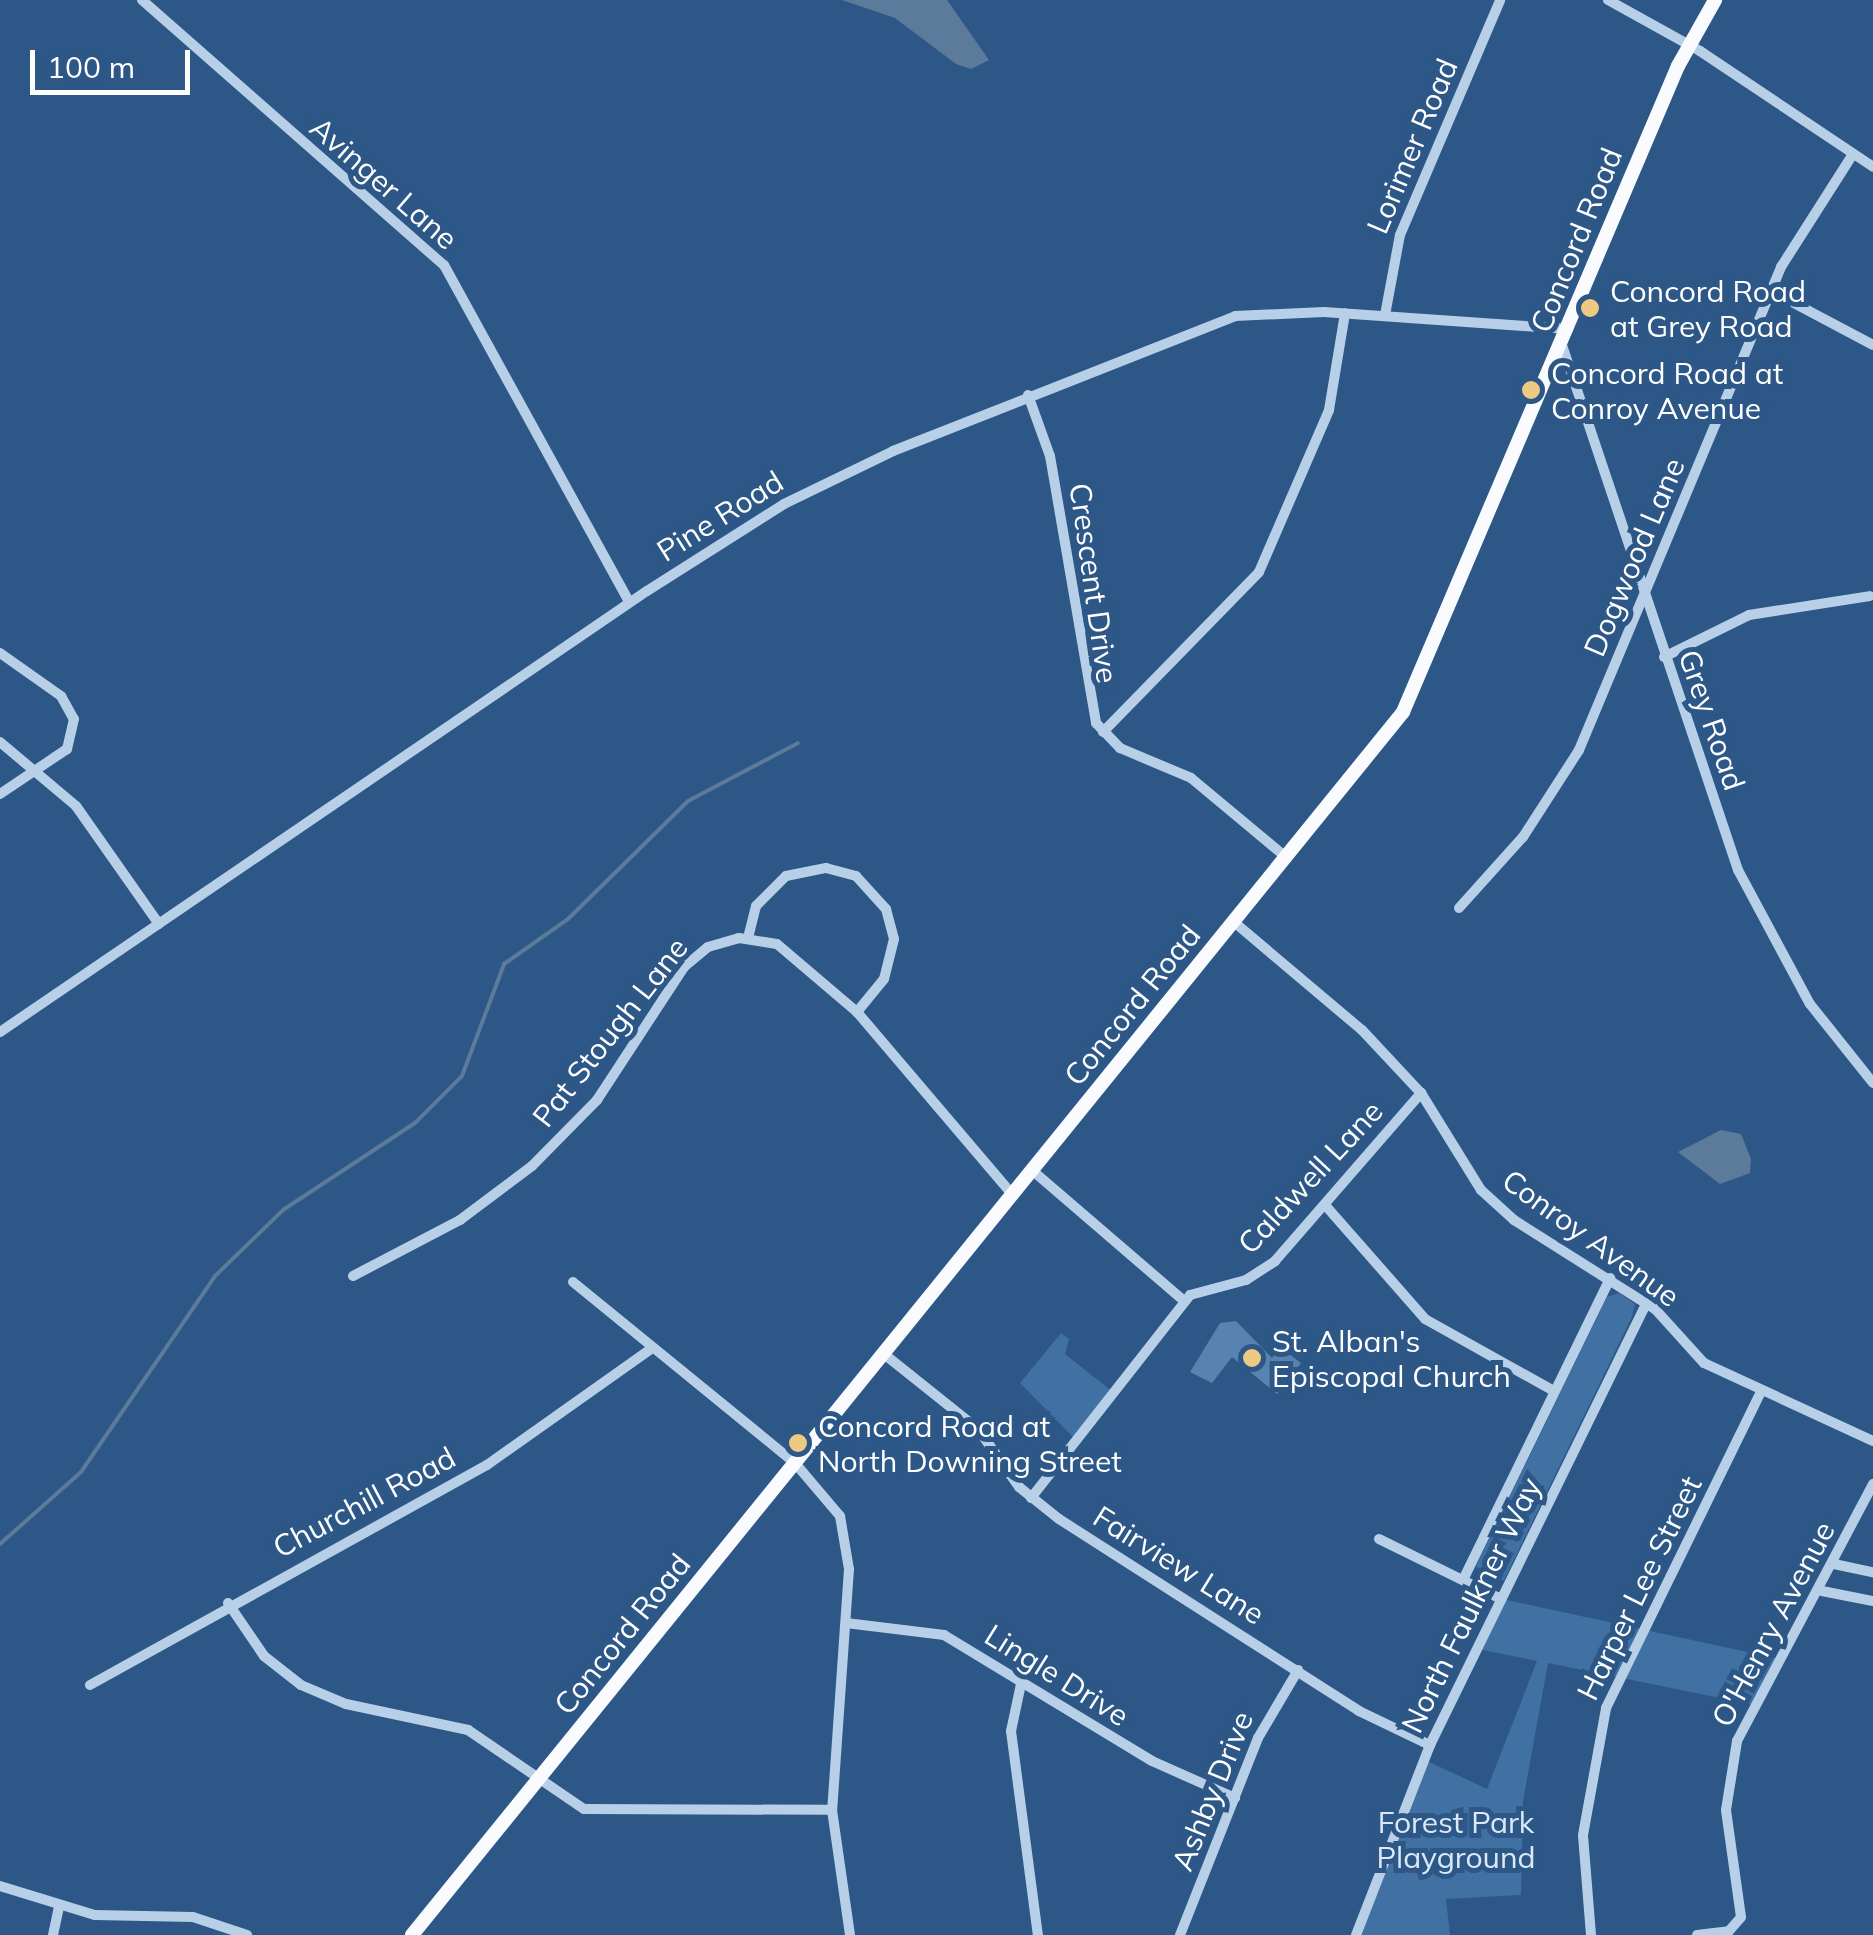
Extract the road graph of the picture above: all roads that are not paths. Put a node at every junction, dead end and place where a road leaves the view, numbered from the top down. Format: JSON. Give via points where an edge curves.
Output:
{"nodes":[{"id":1,"x":142,"y":0,"type":"edge"},
{"id":2,"x":1500,"y":0,"type":"edge"},
{"id":3,"x":1608,"y":0,"type":"edge"},
{"id":4,"x":1714,"y":0,"type":"edge"},
{"id":5,"x":1688,"y":44,"type":"junction"},
{"id":6,"x":1853,"y":154,"type":"junction"},
{"id":7,"x":1873,"y":168,"type":"edge"},
{"id":8,"x":1771,"y":291,"type":"junction"},
{"id":9,"x":1345,"y":313,"type":"junction"},
{"id":10,"x":1385,"y":315,"type":"junction"},
{"id":11,"x":1569,"y":329,"type":"junction"},
{"id":12,"x":1873,"y":344,"type":"edge"},
{"id":13,"x":1562,"y":345,"type":"junction"},
{"id":14,"x":1028,"y":395,"type":"junction"},
{"id":15,"x":1870,"y":596,"type":"dead end"},
{"id":16,"x":1644,"y":598,"type":"junction"},
{"id":17,"x":629,"y":602,"type":"junction"},
{"id":18,"x":0,"y":653,"type":"edge"},
{"id":19,"x":1664,"y":657,"type":"junction"},
{"id":20,"x":1103,"y":732,"type":"junction"},
{"id":21,"x":0,"y":742,"type":"edge"},
{"id":22,"x":36,"y":769,"type":"junction"},
{"id":23,"x":0,"y":794,"type":"edge"},
{"id":24,"x":1287,"y":858,"type":"junction"},
{"id":25,"x":1460,"y":908,"type":"dead end"},
{"id":26,"x":1234,"y":922,"type":"junction"},
{"id":27,"x":159,"y":924,"type":"junction"},
{"id":28,"x":748,"y":938,"type":"junction"},
{"id":29,"x":856,"y":1012,"type":"junction"},
{"id":30,"x":0,"y":1032,"type":"edge"},
{"id":31,"x":1873,"y":1083,"type":"edge"},
{"id":32,"x":1421,"y":1093,"type":"junction"},
{"id":33,"x":1032,"y":1171,"type":"junction"},
{"id":34,"x":1013,"y":1196,"type":"junction"},
{"id":35,"x":1325,"y":1205,"type":"junction"},
{"id":36,"x":353,"y":1276,"type":"dead end"},
{"id":37,"x":1610,"y":1278,"type":"junction"},
{"id":38,"x":573,"y":1282,"type":"dead end"},
{"id":39,"x":1184,"y":1301,"type":"junction"},
{"id":40,"x":1647,"y":1303,"type":"junction"},
{"id":41,"x":651,"y":1349,"type":"junction"},
{"id":42,"x":884,"y":1354,"type":"junction"},
{"id":43,"x":1762,"y":1390,"type":"junction"},
{"id":44,"x":1554,"y":1392,"type":"junction"},
{"id":45,"x":1873,"y":1440,"type":"edge"},
{"id":46,"x":795,"y":1463,"type":"junction"},
{"id":47,"x":1873,"y":1484,"type":"edge"},
{"id":48,"x":1031,"y":1498,"type":"junction"},
{"id":49,"x":1379,"y":1539,"type":"dead end"},
{"id":50,"x":1834,"y":1564,"type":"junction"},
{"id":51,"x":1873,"y":1572,"type":"edge"},
{"id":52,"x":1463,"y":1580,"type":"junction"},
{"id":53,"x":1822,"y":1591,"type":"junction"},
{"id":54,"x":1501,"y":1599,"type":"junction"},
{"id":55,"x":1873,"y":1601,"type":"edge"},
{"id":56,"x":228,"y":1603,"type":"junction"},
{"id":57,"x":846,"y":1622,"type":"junction"},
{"id":58,"x":1298,"y":1670,"type":"junction"},
{"id":59,"x":1021,"y":1684,"type":"junction"},
{"id":60,"x":90,"y":1685,"type":"dead end"},
{"id":61,"x":1430,"y":1745,"type":"junction"},
{"id":62,"x":544,"y":1776,"type":"junction"},
{"id":63,"x":1235,"y":1798,"type":"junction"},
{"id":64,"x":832,"y":1810,"type":"junction"},
{"id":65,"x":0,"y":1886,"type":"edge"},
{"id":66,"x":59,"y":1906,"type":"junction"},
{"id":67,"x":53,"y":1935,"type":"edge"},
{"id":68,"x":247,"y":1935,"type":"edge"},
{"id":69,"x":412,"y":1935,"type":"edge"},
{"id":70,"x":850,"y":1935,"type":"edge"},
{"id":71,"x":1038,"y":1935,"type":"edge"},
{"id":72,"x":1180,"y":1935,"type":"edge"},
{"id":73,"x":1356,"y":1935,"type":"edge"},
{"id":74,"x":1591,"y":1935,"type":"edge"},
{"id":75,"x":1696,"y":1935,"type":"edge"}],
"edges":[{"from":1,"to":17,"type":"street","name":"Avinger Lane","via":[[444,265]]},
{"from":2,"to":10,"type":"street","name":"Lorimer Road","via":[[1400,235]]},
{"from":3,"to":5,"type":"street"},
{"from":4,"to":5,"type":"main road","name":"Concord Road"},
{"from":5,"to":6,"type":"street"},
{"from":5,"to":11,"type":"main road","name":"Concord Road"},
{"from":6,"to":7,"type":"street"},
{"from":6,"to":8,"type":"street","name":"Dogwood Lane"},
{"from":8,"to":12,"type":"street"},
{"from":8,"to":16,"type":"street","name":"Dogwood Lane"},
{"from":9,"to":10,"type":"street","name":"Pine Road"},
{"from":9,"to":14,"type":"street","name":"Pine Road","via":[[1255,313],[1205,323]]},
{"from":9,"to":20,"type":"street","via":[[1329,410],[1259,572]]},
{"from":10,"to":11,"type":"street","name":"Pine Road"},
{"from":11,"to":13,"type":"main road","name":"Concord Road"},
{"from":13,"to":16,"type":"street","name":"Grey Road"},
{"from":13,"to":24,"type":"main road","name":"Concord Road","via":[[1414,693]]},
{"from":14,"to":17,"type":"street","name":"Pine Road","via":[[798,496]]},
{"from":14,"to":20,"type":"street","name":"Crescent Drive","via":[[1057,494],[1084,692]]},
{"from":15,"to":19,"type":"street","via":[[1749,615]]},
{"from":16,"to":19,"type":"street","name":"Grey Road"},
{"from":16,"to":25,"type":"street","name":"Dogwood Lane","via":[[1570,767]]},
{"from":17,"to":27,"type":"street","name":"Pine Road"},
{"from":18,"to":22,"type":"street","via":[[61,696],[74,718],[66,749]]},
{"from":19,"to":31,"type":"street","name":"Grey Road","via":[[1750,898],[1810,1004]]},
{"from":20,"to":24,"type":"street","via":[[1126,751],[1191,778]]},
{"from":21,"to":22,"type":"street"},
{"from":22,"to":23,"type":"street"},
{"from":22,"to":27,"type":"street","via":[[86,819]]},
{"from":24,"to":26,"type":"main road","name":"Concord Road"},
{"from":26,"to":32,"type":"street","name":"Conroy Avenue","via":[[1362,1030]]},
{"from":26,"to":33,"type":"main road","name":"Concord Road"},
{"from":27,"to":30,"type":"street","name":"Pine Road"},
{"from":28,"to":29,"type":"street","via":[[787,951]]},
{"from":28,"to":29,"type":"street","via":[[756,906],[786,876],[826,868],[856,876],[886,909],[894,939],[884,979]]},
{"from":28,"to":36,"type":"street","name":"Pat Stough Lane","via":[[718,942],[692,959],[596,1100],[520,1176],[443,1230]]},
{"from":29,"to":34,"type":"street"},
{"from":32,"to":35,"type":"street","name":"Caldwell Lane"},
{"from":32,"to":37,"type":"street","name":"Conroy Avenue","via":[[1490,1200]]},
{"from":33,"to":34,"type":"main road","name":"Concord Road"},
{"from":33,"to":39,"type":"street"},
{"from":34,"to":42,"type":"main road","name":"Concord Road"},
{"from":35,"to":39,"type":"street","name":"Caldwell Lane","via":[[1266,1268]]},
{"from":35,"to":44,"type":"street","via":[[1425,1318]]},
{"from":37,"to":40,"type":"street","name":"Conroy Avenue"},
{"from":37,"to":44,"type":"street"},
{"from":38,"to":41,"type":"street"},
{"from":39,"to":48,"type":"street"},
{"from":40,"to":43,"type":"street","name":"Conroy Avenue","via":[[1704,1362]]},
{"from":40,"to":54,"type":"street","name":"North Faulkner Way"},
{"from":41,"to":46,"type":"street"},
{"from":41,"to":56,"type":"street","name":"Churchill Road","via":[[503,1456]]},
{"from":42,"to":46,"type":"main road","name":"Concord Road"},
{"from":42,"to":48,"type":"street","name":"Fairview Lane","via":[[978,1430]]},
{"from":43,"to":45,"type":"street","name":"Conroy Avenue"},
{"from":43,"to":74,"type":"street","name":"Harper Lee Street","via":[[1606,1708],[1583,1835]]},
{"from":44,"to":52,"type":"street"},
{"from":46,"to":57,"type":"street","via":[[832,1500],[846,1534]]},
{"from":46,"to":62,"type":"main road","name":"Concord Road"},
{"from":47,"to":50,"type":"street","name":"O'Henry Avenue"},
{"from":48,"to":58,"type":"street","name":"Fairview Lane"},
{"from":49,"to":52,"type":"street"},
{"from":50,"to":51,"type":"street"},
{"from":50,"to":53,"type":"street","name":"O'Henry Avenue"},
{"from":52,"to":54,"type":"street"},
{"from":53,"to":55,"type":"street"},
{"from":53,"to":75,"type":"street","name":"O'Henry Avenue","via":[[1733,1756],[1726,1810],[1741,1917],[1729,1931]]},
{"from":54,"to":61,"type":"street","name":"North Faulkner Way"},
{"from":56,"to":60,"type":"street","name":"Churchill Road"},
{"from":56,"to":62,"type":"street","via":[[264,1656],[301,1685],[346,1704],[468,1730]]},
{"from":57,"to":59,"type":"street","name":"Lingle Drive","via":[[944,1635]]},
{"from":57,"to":64,"type":"street"},
{"from":58,"to":61,"type":"street","name":"Fairview Lane"},
{"from":58,"to":63,"type":"street","name":"Ashby Drive"},
{"from":59,"to":63,"type":"street","name":"Lingle Drive","via":[[1152,1761]]},
{"from":59,"to":71,"type":"street","via":[[1012,1732]]},
{"from":61,"to":73,"type":"street","name":"North Faulkner Way"},
{"from":62,"to":64,"type":"street","via":[[572,1802],[604,1814]]},
{"from":62,"to":69,"type":"main road","name":"Concord Road"},
{"from":63,"to":72,"type":"street","name":"Ashby Drive"},
{"from":64,"to":70,"type":"street"},
{"from":65,"to":66,"type":"street"},
{"from":66,"to":67,"type":"street"},
{"from":66,"to":68,"type":"street","via":[[194,1917]]}]}
